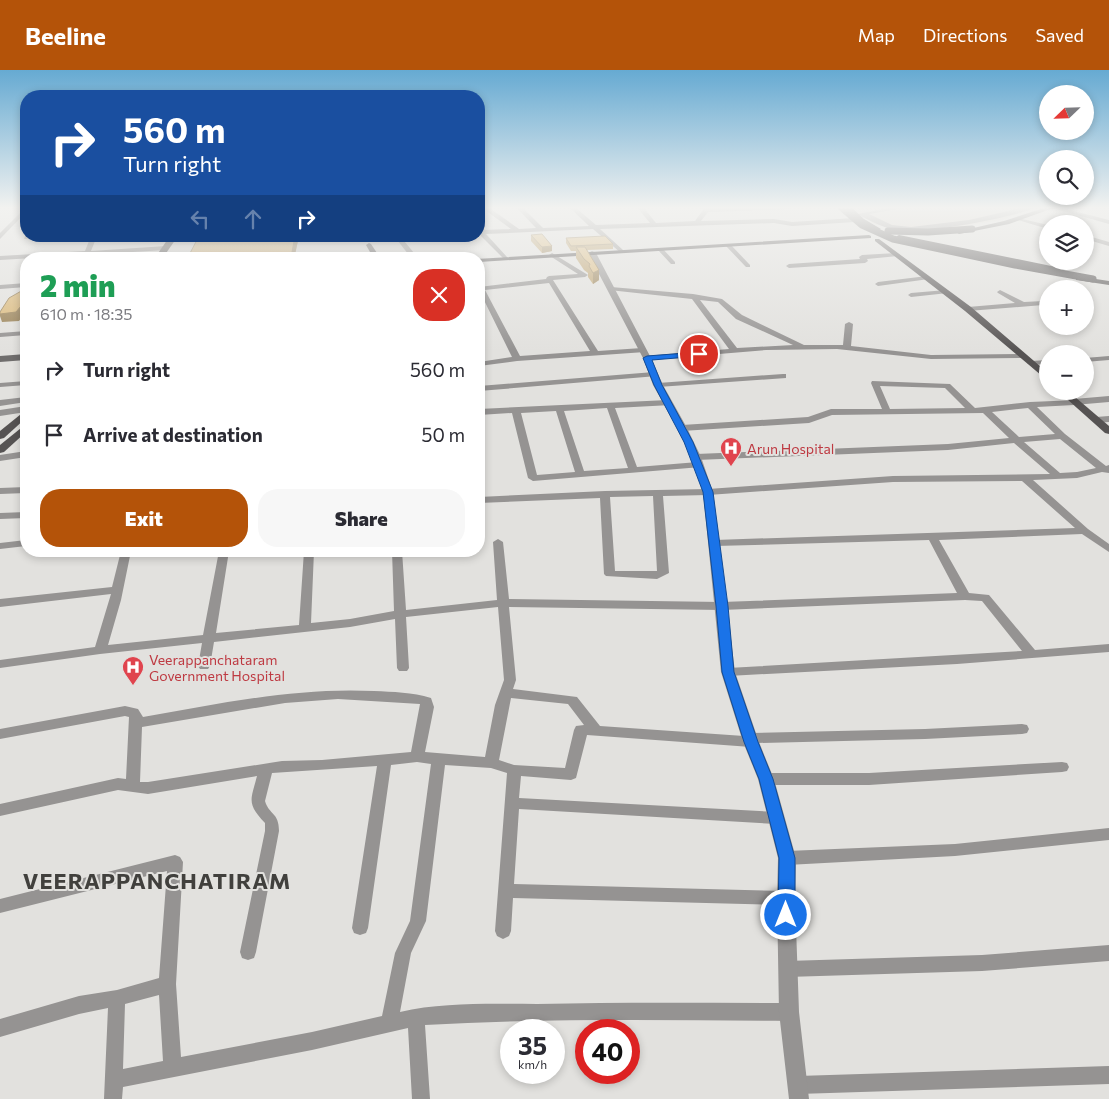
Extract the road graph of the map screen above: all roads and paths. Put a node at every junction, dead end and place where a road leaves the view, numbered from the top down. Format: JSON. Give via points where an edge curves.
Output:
{"nodes":[{"id":1,"x":502,"y":255,"type":"edge"},
{"id":2,"x":552,"y":255,"type":"joint"},
{"id":3,"x":593,"y":255,"type":"edge"},
{"id":4,"x":666,"y":255,"type":"edge"},
{"id":5,"x":738,"y":255,"type":"edge"},
{"id":6,"x":896,"y":255,"type":"joint"},
{"id":7,"x":962,"y":255,"type":"edge"},
{"id":8,"x":964,"y":255,"type":"edge"},
{"id":9,"x":977,"y":255,"type":"edge"},
{"id":10,"x":982,"y":255,"type":"edge"},
{"id":11,"x":20,"y":257,"type":"edge"},
{"id":12,"x":0,"y":258,"type":"edge"},
{"id":13,"x":505,"y":258,"type":"junction"},
{"id":14,"x":485,"y":260,"type":"edge"},
{"id":15,"x":673,"y":263,"type":"dead end"},
{"id":16,"x":748,"y":266,"type":"dead end"},
{"id":17,"x":789,"y":266,"type":"dead end"},
{"id":18,"x":602,"y":273,"type":"junction"},
{"id":19,"x":585,"y":275,"type":"junction"},
{"id":20,"x":928,"y":278,"type":"junction"},
{"id":21,"x":1093,"y":278,"type":"junction"},
{"id":22,"x":550,"y":280,"type":"junction"},
{"id":23,"x":1109,"y":281,"type":"edge"},
{"id":24,"x":878,"y":284,"type":"dead end"},
{"id":25,"x":20,"y":285,"type":"edge"},
{"id":26,"x":0,"y":287,"type":"edge"},
{"id":27,"x":485,"y":288,"type":"edge"},
{"id":28,"x":611,"y":289,"type":"junction"},
{"id":29,"x":946,"y":292,"type":"junction"},
{"id":30,"x":1000,"y":292,"type":"dead end"},
{"id":31,"x":912,"y":294,"type":"dead end"},
{"id":32,"x":693,"y":296,"type":"junction"},
{"id":33,"x":1039,"y":303,"type":"edge"},
{"id":34,"x":1022,"y":304,"type":"junction"},
{"id":35,"x":485,"y":305,"type":"edge"},
{"id":36,"x":968,"y":309,"type":"junction"},
{"id":37,"x":849,"y":324,"type":"dead end"},
{"id":38,"x":20,"y":333,"type":"edge"},
{"id":39,"x":0,"y":335,"type":"edge"},
{"id":40,"x":805,"y":347,"type":"junction"},
{"id":41,"x":847,"y":348,"type":"junction"},
{"id":42,"x":734,"y":350,"type":"junction"},
{"id":43,"x":596,"y":353,"type":"junction"},
{"id":44,"x":644,"y":354,"type":"junction"},
{"id":45,"x":1023,"y":356,"type":"junction"},
{"id":46,"x":20,"y":357,"type":"edge"},
{"id":47,"x":1109,"y":358,"type":"edge"},
{"id":48,"x":0,"y":359,"type":"edge"},
{"id":49,"x":517,"y":359,"type":"junction"},
{"id":50,"x":1094,"y":359,"type":"edge"},
{"id":51,"x":485,"y":363,"type":"edge"},
{"id":52,"x":1031,"y":363,"type":"junction"},
{"id":53,"x":1039,"y":363,"type":"edge"},
{"id":54,"x":1039,"y":370,"type":"edge"},
{"id":55,"x":783,"y":376,"type":"dead end"},
{"id":56,"x":656,"y":380,"type":"junction"},
{"id":57,"x":20,"y":384,"type":"edge"},
{"id":58,"x":0,"y":386,"type":"edge"},
{"id":59,"x":485,"y":389,"type":"edge"},
{"id":60,"x":1109,"y":399,"type":"edge"},
{"id":61,"x":20,"y":401,"type":"edge"},
{"id":62,"x":1074,"y":402,"type":"junction"},
{"id":63,"x":0,"y":403,"type":"edge"},
{"id":64,"x":668,"y":403,"type":"junction"},
{"id":65,"x":610,"y":405,"type":"junction"},
{"id":66,"x":1030,"y":405,"type":"junction"},
{"id":67,"x":559,"y":408,"type":"junction"},
{"id":68,"x":516,"y":410,"type":"junction"},
{"id":69,"x":985,"y":410,"type":"junction"},
{"id":70,"x":20,"y":411,"type":"edge"},
{"id":71,"x":887,"y":411,"type":"junction"},
{"id":72,"x":973,"y":411,"type":"junction"},
{"id":73,"x":485,"y":412,"type":"edge"},
{"id":74,"x":0,"y":413,"type":"edge"},
{"id":75,"x":20,"y":417,"type":"edge"},
{"id":76,"x":1109,"y":419,"type":"edge"},
{"id":77,"x":1096,"y":420,"type":"junction"},
{"id":78,"x":682,"y":428,"type":"junction"},
{"id":79,"x":1109,"y":431,"type":"edge"},
{"id":80,"x":20,"y":432,"type":"edge"},
{"id":81,"x":0,"y":436,"type":"edge"},
{"id":82,"x":1062,"y":436,"type":"junction"},
{"id":83,"x":1016,"y":442,"type":"junction"},
{"id":84,"x":0,"y":450,"type":"edge"},
{"id":85,"x":20,"y":455,"type":"edge"},
{"id":86,"x":0,"y":458,"type":"edge"},
{"id":87,"x":697,"y":461,"type":"junction"},
{"id":88,"x":634,"y":469,"type":"junction"},
{"id":89,"x":1107,"y":470,"type":"edge"},
{"id":90,"x":580,"y":474,"type":"junction"},
{"id":91,"x":1057,"y":475,"type":"junction"},
{"id":92,"x":1024,"y":478,"type":"junction"},
{"id":93,"x":20,"y":490,"type":"edge"},
{"id":94,"x":0,"y":491,"type":"edge"},
{"id":95,"x":708,"y":492,"type":"junction"},
{"id":96,"x":658,"y":493,"type":"junction"},
{"id":97,"x":605,"y":494,"type":"junction"},
{"id":98,"x":485,"y":500,"type":"edge"},
{"id":99,"x":20,"y":515,"type":"edge"},
{"id":100,"x":0,"y":516,"type":"edge"},
{"id":101,"x":1084,"y":531,"type":"junction"},
{"id":102,"x":932,"y":537,"type":"junction"},
{"id":103,"x":498,"y":542,"type":"dead end"},
{"id":104,"x":714,"y":543,"type":"junction"},
{"id":105,"x":20,"y":544,"type":"edge"},
{"id":106,"x":0,"y":546,"type":"edge"},
{"id":107,"x":1109,"y":549,"type":"edge"},
{"id":108,"x":125,"y":557,"type":"edge"},
{"id":109,"x":223,"y":557,"type":"edge"},
{"id":110,"x":310,"y":557,"type":"edge"},
{"id":111,"x":397,"y":557,"type":"edge"},
{"id":112,"x":117,"y":590,"type":"junction"},
{"id":113,"x":965,"y":596,"type":"junction"},
{"id":114,"x":0,"y":603,"type":"edge"},
{"id":115,"x":504,"y":603,"type":"junction"},
{"id":116,"x":722,"y":606,"type":"junction"},
{"id":117,"x":400,"y":614,"type":"junction"},
{"id":118,"x":305,"y":628,"type":"junction"},
{"id":119,"x":208,"y":638,"type":"junction"},
{"id":120,"x":1109,"y":648,"type":"edge"},
{"id":121,"x":100,"y":650,"type":"junction"},
{"id":122,"x":1032,"y":654,"type":"junction"},
{"id":123,"x":0,"y":664,"type":"edge"},
{"id":124,"x":204,"y":666,"type":"dead end"},
{"id":125,"x":403,"y":668,"type":"dead end"},
{"id":126,"x":728,"y":672,"type":"junction"},
{"id":127,"x":506,"y":693,"type":"junction"},
{"id":128,"x":136,"y":723,"type":"junction"},
{"id":129,"x":1022,"y":729,"type":"dead end"},
{"id":130,"x":597,"y":732,"type":"junction"},
{"id":131,"x":0,"y":734,"type":"edge"},
{"id":132,"x":750,"y":740,"type":"junction"},
{"id":133,"x":417,"y":757,"type":"junction"},
{"id":134,"x":439,"y":759,"type":"junction"},
{"id":135,"x":385,"y":760,"type":"junction"},
{"id":136,"x":492,"y":763,"type":"junction"},
{"id":137,"x":1062,"y":767,"type":"dead end"},
{"id":138,"x":266,"y":769,"type":"junction"},
{"id":139,"x":514,"y":770,"type":"junction"},
{"id":140,"x":766,"y":779,"type":"junction"},
{"id":141,"x":133,"y":785,"type":"junction"},
{"id":142,"x":512,"y":803,"type":"junction"},
{"id":143,"x":0,"y":810,"type":"edge"},
{"id":144,"x":776,"y":818,"type":"junction"},
{"id":145,"x":1109,"y":834,"type":"edge"},
{"id":146,"x":787,"y":858,"type":"junction"},
{"id":147,"x":507,"y":891,"type":"junction"},
{"id":148,"x":786,"y":898,"type":"junction"},
{"id":149,"x":0,"y":906,"type":"edge"},
{"id":150,"x":360,"y":928,"type":"dead end"},
{"id":151,"x":503,"y":931,"type":"dead end"},
{"id":152,"x":248,"y":952,"type":"dead end"},
{"id":153,"x":1109,"y":954,"type":"edge"},
{"id":154,"x":787,"y":969,"type":"junction"},
{"id":155,"x":167,"y":984,"type":"junction"},
{"id":156,"x":117,"y":998,"type":"junction"},
{"id":157,"x":789,"y":1012,"type":"junction"},
{"id":158,"x":416,"y":1017,"type":"junction"},
{"id":159,"x":389,"y":1023,"type":"junction"},
{"id":160,"x":0,"y":1028,"type":"edge"},
{"id":161,"x":173,"y":1068,"type":"junction"},
{"id":162,"x":1109,"y":1075,"type":"edge"},
{"id":163,"x":113,"y":1080,"type":"junction"},
{"id":164,"x":799,"y":1092,"type":"edge"},
{"id":165,"x":113,"y":1099,"type":"edge"},
{"id":166,"x":421,"y":1099,"type":"edge"}],
"edges":[{"from":1,"to":13,"type":"street"},
{"from":2,"to":13,"type":"main road"},
{"from":2,"to":19,"type":"street"},
{"from":3,"to":18,"type":"street"},
{"from":4,"to":15,"type":"street"},
{"from":5,"to":16,"type":"street"},
{"from":6,"to":17,"type":"street","via":[[862,257],[865,261]]},
{"from":6,"to":20,"type":"main road"},
{"from":7,"to":23,"type":"main road"},
{"from":8,"to":21,"type":"main road","bridge":true},
{"from":9,"to":21,"type":"main road","bridge":true},
{"from":10,"to":23,"type":"main road"},
{"from":11,"to":12,"type":"street"},
{"from":13,"to":14,"type":"main road"},
{"from":18,"to":19,"type":"street"},
{"from":18,"to":28,"type":"street"},
{"from":19,"to":22,"type":"street"},
{"from":20,"to":24,"type":"street"},
{"from":20,"to":29,"type":"main road"},
{"from":21,"to":23,"type":"main road"},
{"from":22,"to":27,"type":"street"},
{"from":22,"to":43,"type":"street"},
{"from":25,"to":26,"type":"street"},
{"from":28,"to":32,"type":"street"},
{"from":28,"to":44,"type":"street"},
{"from":29,"to":31,"type":"street"},
{"from":29,"to":36,"type":"main road"},
{"from":30,"to":34,"type":"street"},
{"from":32,"to":40,"type":"street","via":[[720,300],[739,317]]},
{"from":32,"to":42,"type":"street"},
{"from":33,"to":34,"type":"street"},
{"from":34,"to":36,"type":"street"},
{"from":35,"to":49,"type":"street"},
{"from":36,"to":45,"type":"main road"},
{"from":37,"to":41,"type":"street"},
{"from":38,"to":39,"type":"street"},
{"from":40,"to":41,"type":"street"},
{"from":40,"to":42,"type":"street"},
{"from":41,"to":45,"type":"street","via":[[931,357]]},
{"from":42,"to":44,"type":"street"},
{"from":43,"to":44,"type":"street"},
{"from":43,"to":49,"type":"street"},
{"from":44,"to":56,"type":"street"},
{"from":45,"to":52,"type":"main road"},
{"from":46,"to":48,"type":"main road"},
{"from":47,"to":50,"type":"street"},
{"from":49,"to":51,"type":"street"},
{"from":52,"to":53,"type":"street"},
{"from":52,"to":54,"type":"main road"},
{"from":55,"to":56,"type":"street"},
{"from":56,"to":59,"type":"street"},
{"from":56,"to":64,"type":"street"},
{"from":57,"to":58,"type":"street"},
{"from":60,"to":62,"type":"street"},
{"from":61,"to":63,"type":"street"},
{"from":62,"to":66,"type":"street"},
{"from":62,"to":77,"type":"main road"},
{"from":64,"to":65,"type":"street"},
{"from":64,"to":78,"type":"street"},
{"from":65,"to":67,"type":"street"},
{"from":65,"to":88,"type":"street"},
{"from":66,"to":69,"type":"street"},
{"from":66,"to":82,"type":"street"},
{"from":67,"to":68,"type":"street"},
{"from":67,"to":90,"type":"street"},
{"from":68,"to":73,"type":"street"},
{"from":68,"to":90,"type":"street","via":[[533,478]]},
{"from":69,"to":72,"type":"street"},
{"from":69,"to":83,"type":"street"},
{"from":70,"to":74,"type":"street"},
{"from":71,"to":72,"type":"street"},
{"from":71,"to":72,"type":"street","via":[[875,384],[947,386]]},
{"from":71,"to":78,"type":"street","via":[[831,412],[809,420]]},
{"from":75,"to":81,"type":"main road"},
{"from":76,"to":77,"type":"street"},
{"from":77,"to":79,"type":"main road"},
{"from":78,"to":87,"type":"street"},
{"from":80,"to":84,"type":"main road"},
{"from":82,"to":83,"type":"street"},
{"from":82,"to":89,"type":"street"},
{"from":83,"to":87,"type":"street"},
{"from":83,"to":91,"type":"street"},
{"from":85,"to":86,"type":"street"},
{"from":87,"to":88,"type":"street"},
{"from":87,"to":95,"type":"street"},
{"from":88,"to":90,"type":"street"},
{"from":89,"to":91,"type":"street"},
{"from":91,"to":92,"type":"street"},
{"from":92,"to":95,"type":"street","via":[[893,479]]},
{"from":92,"to":101,"type":"street"},
{"from":93,"to":94,"type":"street"},
{"from":95,"to":96,"type":"street"},
{"from":95,"to":104,"type":"street"},
{"from":96,"to":97,"type":"street"},
{"from":96,"to":97,"type":"street","via":[[663,572],[657,576],[610,574]]},
{"from":97,"to":98,"type":"street"},
{"from":99,"to":100,"type":"street"},
{"from":101,"to":102,"type":"street"},
{"from":101,"to":107,"type":"street"},
{"from":102,"to":104,"type":"street"},
{"from":102,"to":113,"type":"street"},
{"from":103,"to":115,"type":"street"},
{"from":104,"to":116,"type":"street"},
{"from":105,"to":106,"type":"street"},
{"from":108,"to":112,"type":"street"},
{"from":109,"to":119,"type":"street"},
{"from":110,"to":118,"type":"street"},
{"from":111,"to":117,"type":"street"},
{"from":112,"to":114,"type":"street"},
{"from":112,"to":121,"type":"street"},
{"from":113,"to":116,"type":"street"},
{"from":113,"to":122,"type":"street","via":[[985,598]]},
{"from":115,"to":116,"type":"street"},
{"from":115,"to":117,"type":"street"},
{"from":115,"to":127,"type":"street","via":[[510,680]]},
{"from":116,"to":126,"type":"street"},
{"from":117,"to":118,"type":"street"},
{"from":117,"to":125,"type":"street"},
{"from":118,"to":119,"type":"street"},
{"from":119,"to":121,"type":"street"},
{"from":119,"to":124,"type":"street"},
{"from":120,"to":122,"type":"street"},
{"from":121,"to":123,"type":"street"},
{"from":122,"to":126,"type":"street"},
{"from":126,"to":132,"type":"street"},
{"from":127,"to":130,"type":"street","via":[[572,700]]},
{"from":127,"to":136,"type":"street"},
{"from":128,"to":131,"type":"street","via":[[135,714],[130,711]]},
{"from":128,"to":133,"type":"street","via":[[285,698],[338,694],[416,698],[423,699],[427,707]]},
{"from":128,"to":141,"type":"street"},
{"from":129,"to":132,"type":"street"},
{"from":130,"to":132,"type":"street"},
{"from":130,"to":139,"type":"street","via":[[581,730],[571,774]]},
{"from":132,"to":140,"type":"street"},
{"from":133,"to":134,"type":"street"},
{"from":133,"to":135,"type":"street"},
{"from":134,"to":136,"type":"street"},
{"from":134,"to":159,"type":"street","via":[[418,922],[403,954]]},
{"from":135,"to":138,"type":"street"},
{"from":135,"to":150,"type":"street"},
{"from":136,"to":139,"type":"street"},
{"from":137,"to":140,"type":"street","via":[[869,779]]},
{"from":138,"to":141,"type":"street","via":[[148,788]]},
{"from":138,"to":152,"type":"street","via":[[258,801],[259,807],[272,821],[272,831]]},
{"from":139,"to":142,"type":"street"},
{"from":140,"to":144,"type":"street"},
{"from":141,"to":143,"type":"street","via":[[118,784]]},
{"from":142,"to":144,"type":"street"},
{"from":142,"to":147,"type":"street"},
{"from":144,"to":146,"type":"street"},
{"from":145,"to":146,"type":"street","via":[[955,850]]},
{"from":146,"to":148,"type":"street"},
{"from":147,"to":148,"type":"street"},
{"from":147,"to":151,"type":"street"},
{"from":148,"to":154,"type":"street"},
{"from":149,"to":155,"type":"street","via":[[175,862]]},
{"from":153,"to":154,"type":"street","via":[[982,963]]},
{"from":154,"to":157,"type":"street"},
{"from":155,"to":156,"type":"street"},
{"from":155,"to":161,"type":"street"},
{"from":156,"to":160,"type":"street","via":[[79,1005]]},
{"from":156,"to":163,"type":"street"},
{"from":157,"to":158,"type":"street","via":[[603,1011]]},
{"from":157,"to":164,"type":"street"},
{"from":158,"to":159,"type":"street"},
{"from":158,"to":166,"type":"street"},
{"from":159,"to":161,"type":"street"},
{"from":161,"to":163,"type":"street"},
{"from":162,"to":164,"type":"street"},
{"from":163,"to":165,"type":"street"}]}
